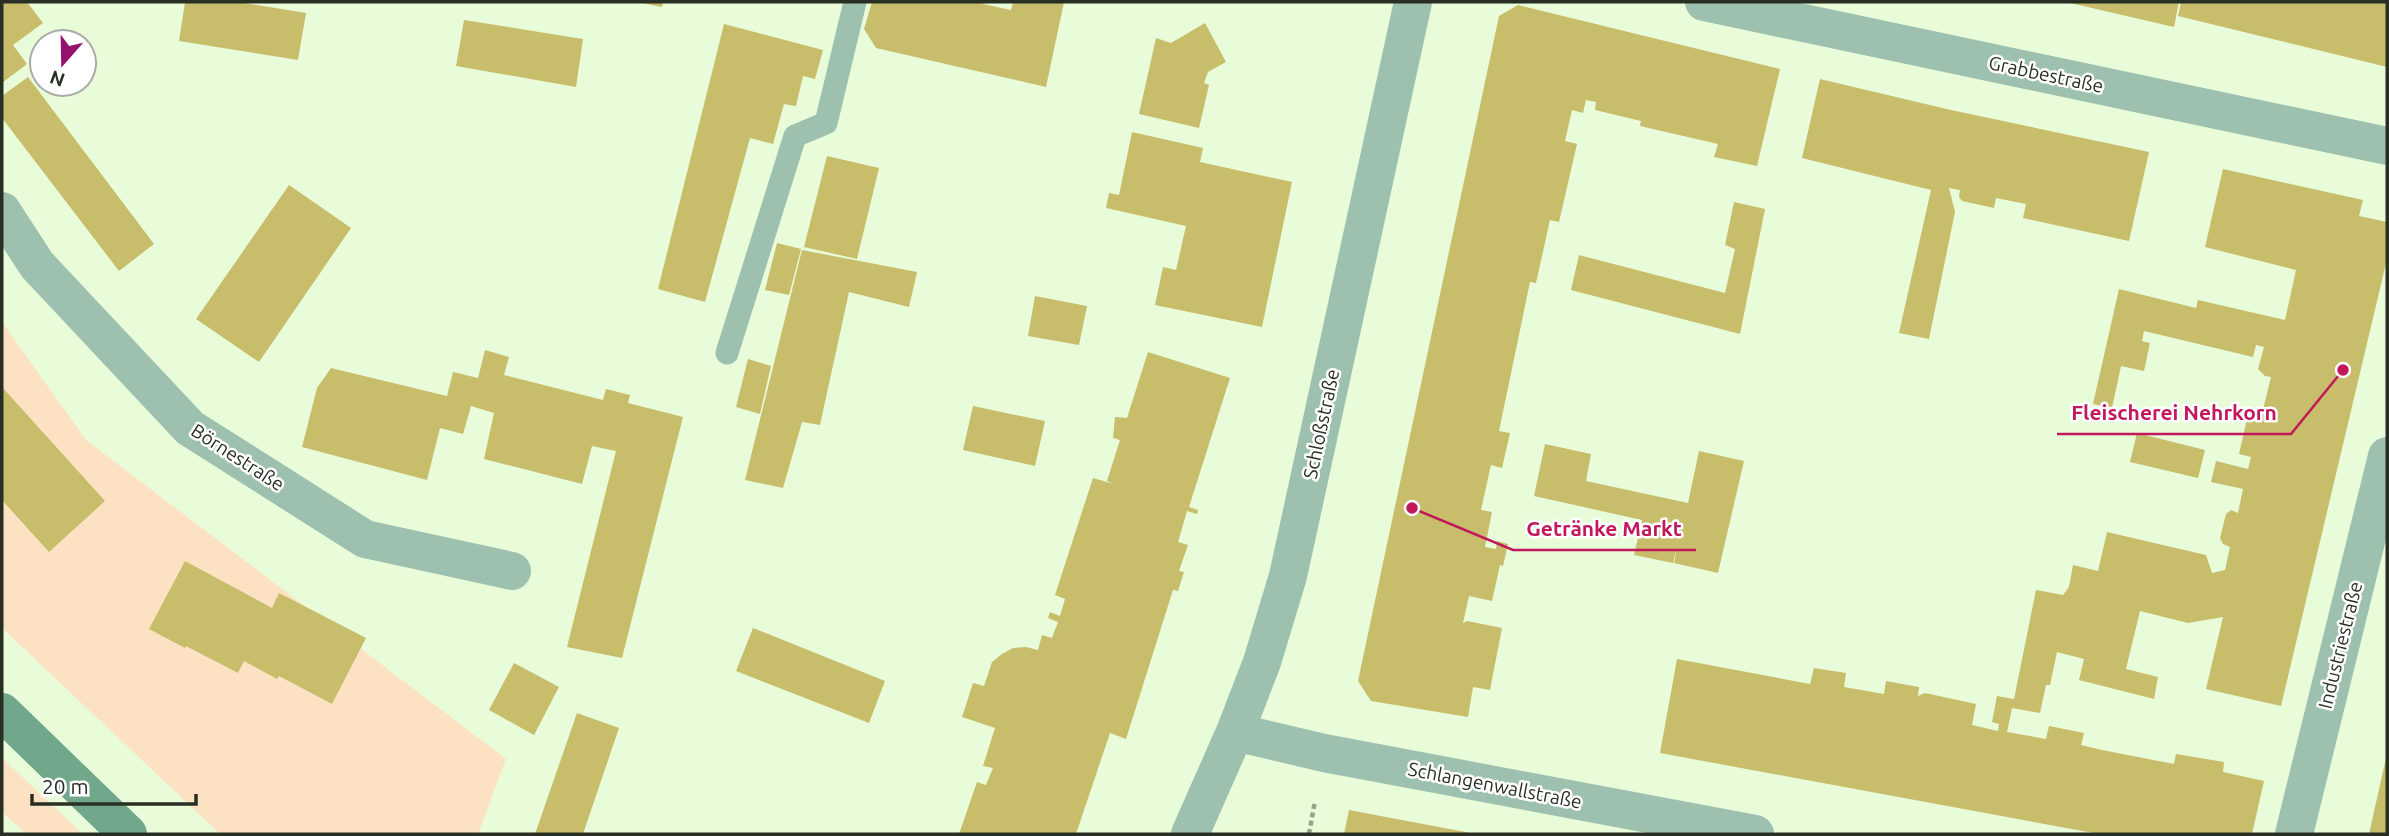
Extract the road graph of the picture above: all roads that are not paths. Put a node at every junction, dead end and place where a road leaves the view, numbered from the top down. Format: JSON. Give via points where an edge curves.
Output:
{"nodes":[{"id":1,"x":855,"y":2,"type":"edge"},
{"id":2,"x":1412,"y":2,"type":"edge"},
{"id":3,"x":1704,"y":2,"type":"edge"},
{"id":4,"x":2387,"y":146,"type":"edge"},
{"id":5,"x":2,"y":211,"type":"edge"},
{"id":6,"x":727,"y":352,"type":"dead end"},
{"id":7,"x":2387,"y":456,"type":"edge"},
{"id":8,"x":512,"y":571,"type":"dead end"},
{"id":9,"x":2,"y":712,"type":"edge"},
{"id":10,"x":1235,"y":732,"type":"junction"},
{"id":11,"x":128,"y":834,"type":"edge"},
{"id":12,"x":1190,"y":834,"type":"edge"},
{"id":13,"x":1755,"y":834,"type":"edge"},
{"id":14,"x":2294,"y":834,"type":"edge"}],
"edges":[{"from":1,"to":6,"type":"lane","via":[[825,123],[795,136]]},
{"from":2,"to":10,"type":"street","name":"Schloßstraße","via":[[1288,576]]},
{"from":3,"to":4,"type":"street","name":"Grabbestraße"},
{"from":5,"to":8,"type":"street","name":"Börnestraße","via":[[37,265],[190,428],[365,539]]},
{"from":7,"to":14,"type":"street","name":"Industriestraße"},
{"from":9,"to":11,"type":"main road"},
{"from":10,"to":12,"type":"street","name":"Schloßstraße"},
{"from":10,"to":13,"type":"street","name":"Schlangenwallstraße"}]}
